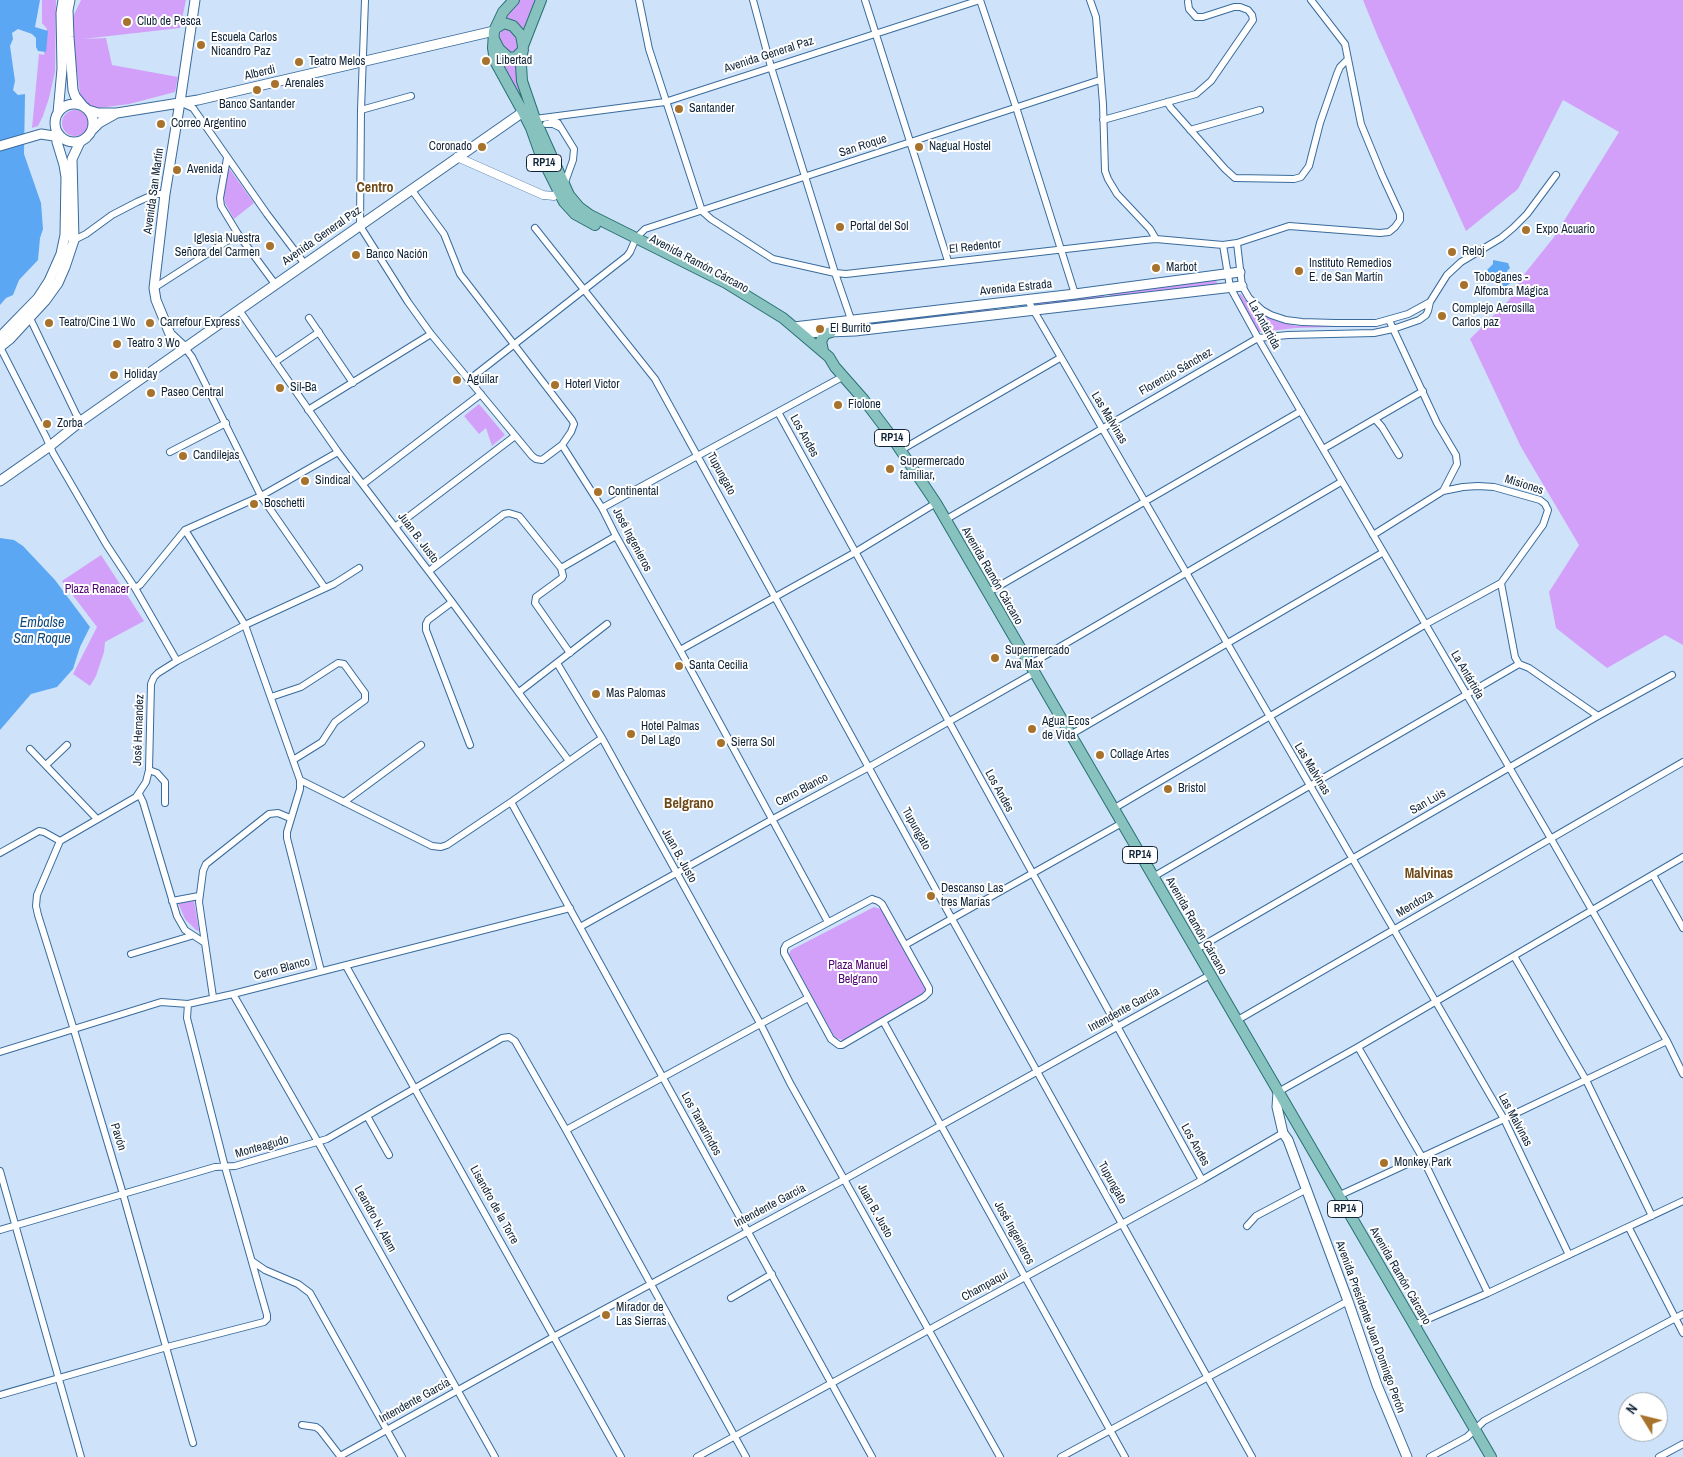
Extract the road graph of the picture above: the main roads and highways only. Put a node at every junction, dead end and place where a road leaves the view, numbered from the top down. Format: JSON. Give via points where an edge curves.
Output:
{"nodes":[{"id":1,"x":63,"y":0,"type":"edge"},
{"id":2,"x":70,"y":0,"type":"edge"},
{"id":3,"x":195,"y":0,"type":"edge"},
{"id":4,"x":514,"y":0,"type":"edge"},
{"id":5,"x":541,"y":0,"type":"edge"},
{"id":6,"x":495,"y":32,"type":"junction"},
{"id":7,"x":523,"y":48,"type":"junction"},
{"id":8,"x":525,"y":94,"type":"junction"},
{"id":9,"x":180,"y":102,"type":"junction"},
{"id":10,"x":87,"y":109,"type":"junction"},
{"id":11,"x":524,"y":112,"type":"junction"},
{"id":12,"x":117,"y":113,"type":"junction"},
{"id":13,"x":57,"y":115,"type":"junction"},
{"id":14,"x":535,"y":119,"type":"junction"},
{"id":15,"x":40,"y":134,"type":"junction"},
{"id":16,"x":58,"y":134,"type":"junction"},
{"id":17,"x":89,"y":134,"type":"junction"},
{"id":18,"x":0,"y":146,"type":"edge"},
{"id":19,"x":560,"y":186,"type":"junction"},
{"id":20,"x":635,"y":241,"type":"junction"},
{"id":21,"x":1240,"y":272,"type":"road end"},
{"id":22,"x":1242,"y":286,"type":"road end"},
{"id":23,"x":1107,"y":290,"type":"junction"},
{"id":24,"x":1109,"y":301,"type":"junction"},
{"id":25,"x":28,"y":315,"type":"junction"},
{"id":26,"x":768,"y":316,"type":"junction"},
{"id":27,"x":798,"y":330,"type":"junction"},
{"id":28,"x":831,"y":332,"type":"junction"},
{"id":29,"x":0,"y":337,"type":"edge"},
{"id":30,"x":0,"y":347,"type":"edge"},
{"id":31,"x":185,"y":348,"type":"junction"},
{"id":32,"x":823,"y":352,"type":"junction"},
{"id":33,"x":835,"y":367,"type":"junction"},
{"id":34,"x":0,"y":481,"type":"edge"},
{"id":35,"x":1278,"y":1092,"type":"junction"},
{"id":36,"x":1407,"y":1457,"type":"edge"},
{"id":37,"x":1491,"y":1457,"type":"edge"}],
"edges":[{"from":1,"to":13,"type":"main road","via":[[62,70]]},
{"from":2,"to":10,"type":"main road","via":[[73,90],[74,96]]},
{"from":3,"to":9,"type":"main road","name":"Avenida San Martín"},
{"from":4,"to":6,"type":"main road"},
{"from":5,"to":7,"type":"main road","number":"RP14"},
{"from":6,"to":7,"type":"main road","via":[[504,23],[513,26],[521,35]]},
{"from":6,"to":7,"type":"main road","via":[[497,46],[506,56],[516,57]]},
{"from":6,"to":9,"type":"main road","name":"Alberdi"},
{"from":6,"to":11,"type":"main road","number":"RP14","via":[[495,61]]},
{"from":7,"to":8,"type":"main road","number":"RP14","via":[[521,72]]},
{"from":8,"to":11,"type":"main road","via":[[527,108]]},
{"from":8,"to":14,"type":"main road","number":"RP14"},
{"from":9,"to":12,"type":"main road","name":"Alberdi"},
{"from":9,"to":31,"type":"main road","name":"Avenida San Martín","via":[[154,288],[170,334]]},
{"from":10,"to":12,"type":"main road","name":"Alberdi"},
{"from":10,"to":13,"type":"main road","via":[[77,104],[68,105]]},
{"from":10,"to":17,"type":"main road","via":[[93,120]]},
{"from":11,"to":14,"type":"main road"},
{"from":11,"to":19,"type":"main road","number":"RP14","via":[[541,156]]},
{"from":11,"to":31,"type":"main road","name":"Avenida General Paz"},
{"from":12,"to":17,"type":"main road","name":"Alberdi"},
{"from":13,"to":15,"type":"main road"},
{"from":13,"to":16,"type":"main road"},
{"from":14,"to":19,"type":"main road","number":"RP14"},
{"from":15,"to":16,"type":"main road"},
{"from":15,"to":18,"type":"main road"},
{"from":16,"to":17,"type":"main road","via":[[71,142]]},
{"from":16,"to":25,"type":"main road","via":[[66,177],[65,235],[57,266]]},
{"from":17,"to":25,"type":"main road","via":[[80,142],[72,159],[74,240],[58,283]]},
{"from":19,"to":20,"type":"main road","name":"Avenida Ramón Cárcano","number":"RP14","via":[[584,210]]},
{"from":19,"to":20,"type":"main road","name":"Avenida Ramón Cárcano","number":"RP14","via":[[564,202],[579,217]]},
{"from":20,"to":26,"type":"main road","name":"Avenida Ramón Cárcano","number":"RP14"},
{"from":20,"to":27,"type":"main road","name":"Avenida Ramón Cárcano","number":"RP14","via":[[730,286]]},
{"from":21,"to":23,"type":"main road","name":"Avenida Estrada"},
{"from":22,"to":24,"type":"main road","name":"Avenida Estrada"},
{"from":23,"to":24,"type":"main road"},
{"from":23,"to":27,"type":"main road","name":"Avenida Estrada","via":[[851,319]]},
{"from":24,"to":28,"type":"main road","name":"Avenida Estrada"},
{"from":25,"to":29,"type":"main road"},
{"from":25,"to":30,"type":"main road"},
{"from":26,"to":27,"type":"main road","via":[[796,332]]},
{"from":26,"to":33,"type":"main road","name":"Avenida Ramón Cárcano","number":"RP14"},
{"from":27,"to":28,"type":"main road","name":"Avenida Estrada"},
{"from":27,"to":32,"type":"main road","name":"Avenida Ramón Cárcano","number":"RP14"},
{"from":28,"to":32,"type":"main road","via":[[822,338]]},
{"from":31,"to":34,"type":"main road","name":"Avenida General Paz"},
{"from":32,"to":33,"type":"main road","name":"Avenida Ramón Cárcano","number":"RP14"},
{"from":33,"to":35,"type":"main road","name":"Avenida Ramón Cárcano","number":"RP14","via":[[874,412],[936,504]]},
{"from":35,"to":36,"type":"main road","name":"Avenida Presidente Juan Domingo Perón","via":[[1277,1107],[1283,1133]]},
{"from":35,"to":37,"type":"main road","name":"Avenida Ramón Cárcano","number":"RP14"}]}
